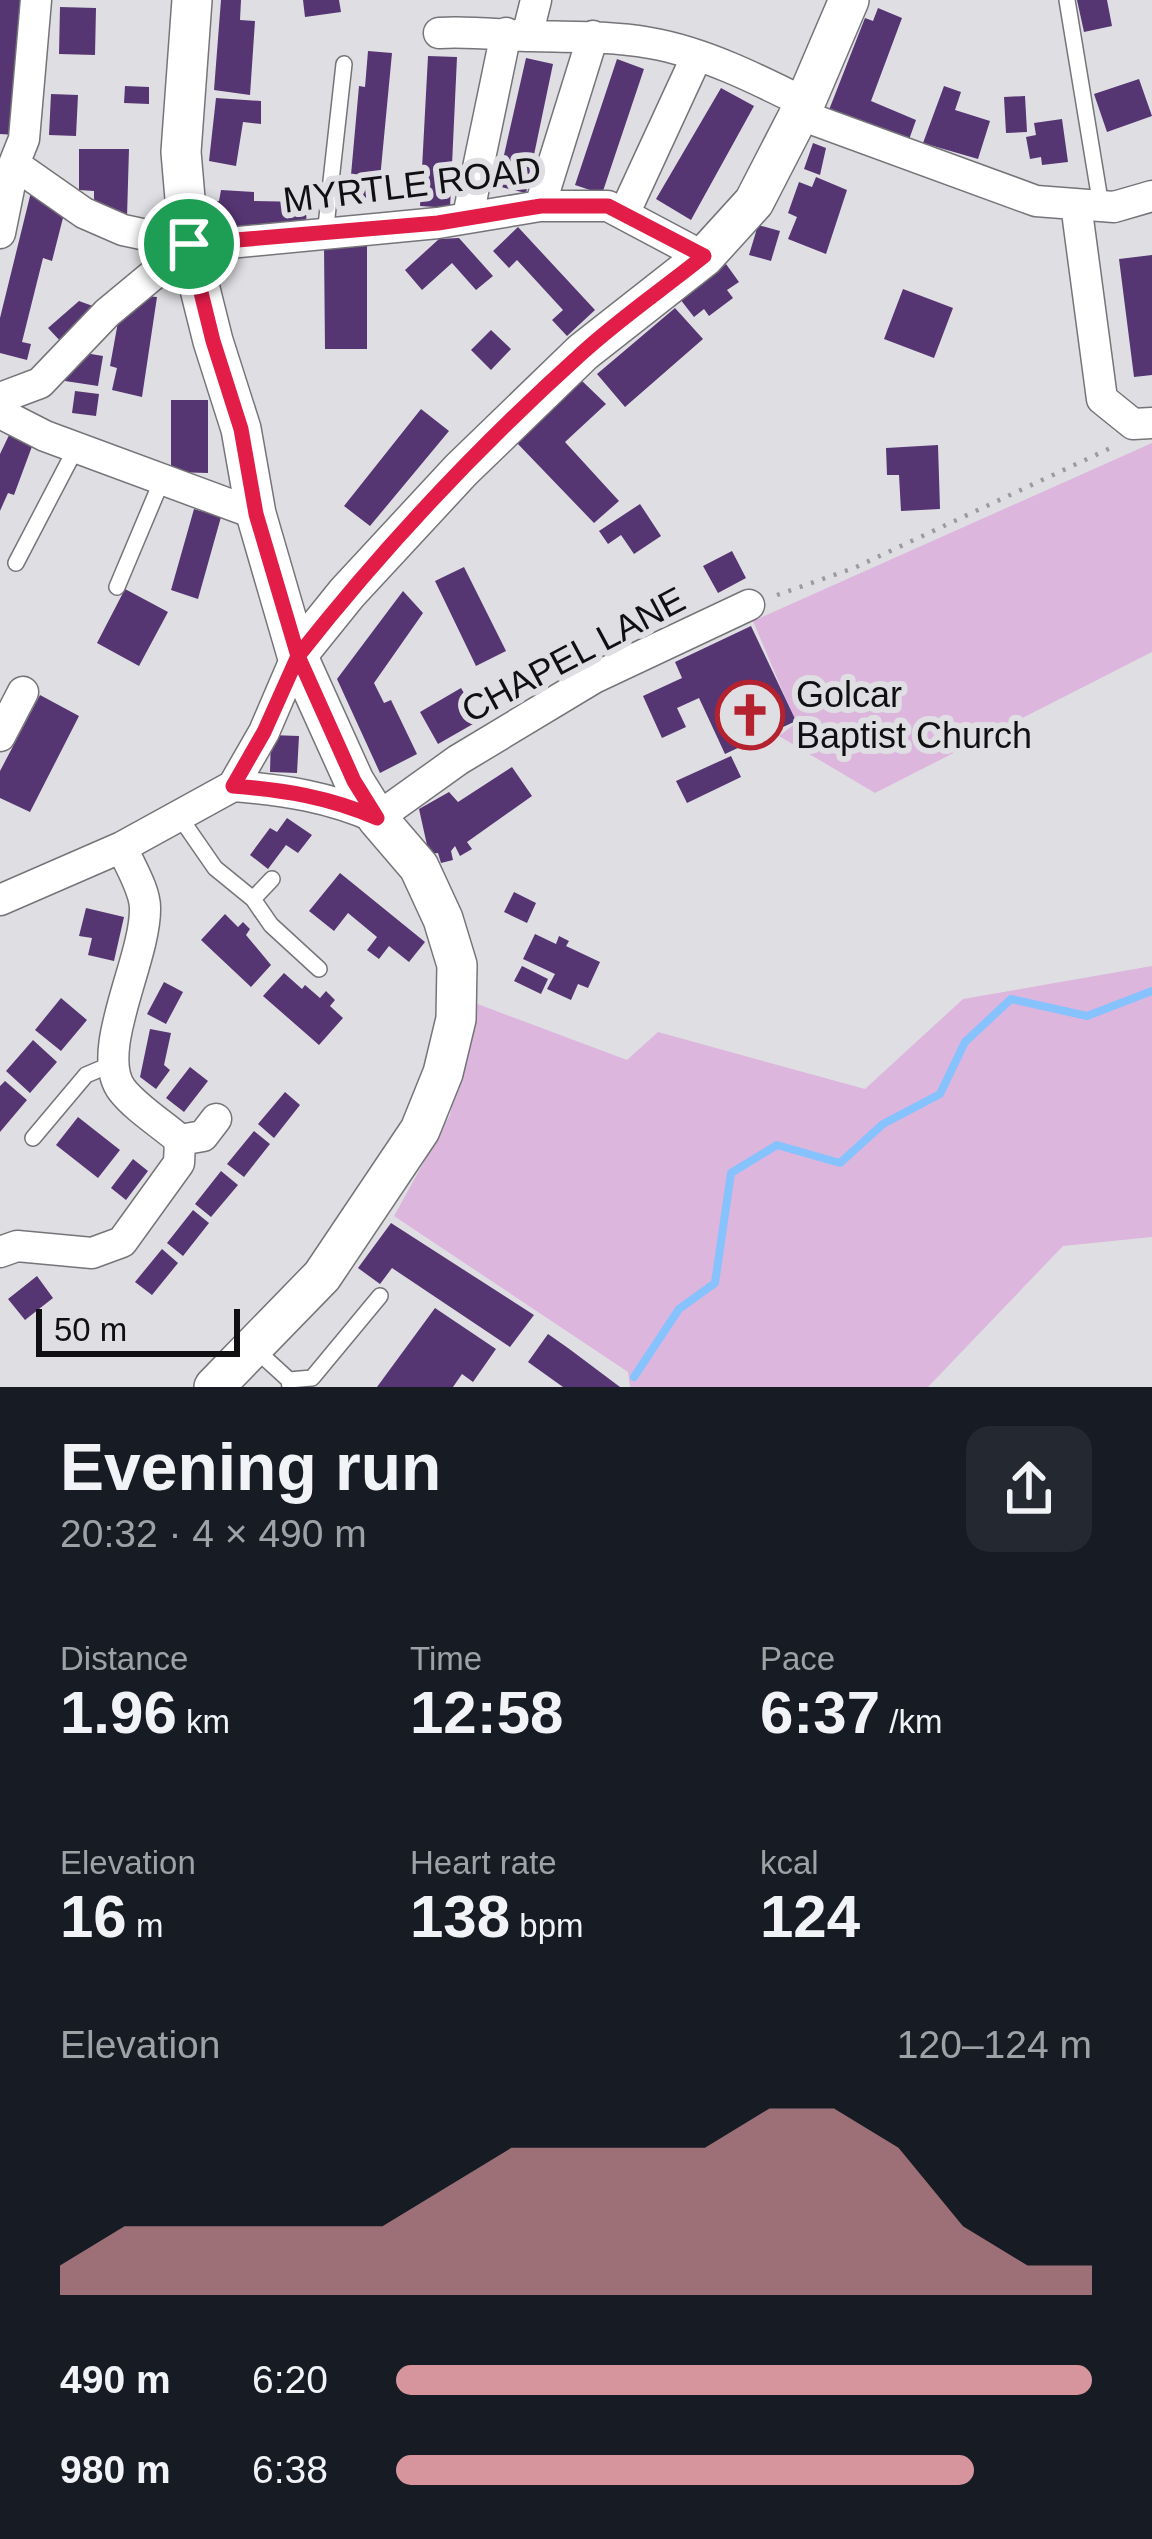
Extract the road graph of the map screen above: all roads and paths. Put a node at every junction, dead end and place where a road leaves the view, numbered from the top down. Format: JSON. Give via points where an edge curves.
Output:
{"nodes":[{"id":1,"x":36,"y":0,"type":"edge"},
{"id":2,"x":192,"y":0,"type":"edge"},
{"id":3,"x":536,"y":0,"type":"edge"},
{"id":4,"x":849,"y":0,"type":"edge"},
{"id":5,"x":1067,"y":0,"type":"edge"},
{"id":6,"x":439,"y":33,"type":"dead end"},
{"id":7,"x":516,"y":34,"type":"junction"},
{"id":8,"x":593,"y":36,"type":"junction"},
{"id":9,"x":696,"y":58,"type":"junction"},
{"id":10,"x":344,"y":64,"type":"dead end"},
{"id":11,"x":801,"y":109,"type":"junction"},
{"id":12,"x":14,"y":164,"type":"junction"},
{"id":13,"x":1152,"y":196,"type":"edge"},
{"id":14,"x":1088,"y":205,"type":"junction"},
{"id":15,"x":541,"y":206,"type":"junction"},
{"id":16,"x":624,"y":214,"type":"junction"},
{"id":17,"x":468,"y":216,"type":"junction"},
{"id":18,"x":0,"y":233,"type":"edge"},
{"id":19,"x":325,"y":235,"type":"junction"},
{"id":20,"x":189,"y":244,"type":"junction"},
{"id":21,"x":704,"y":256,"type":"junction"},
{"id":22,"x":0,"y":398,"type":"edge"},
{"id":23,"x":0,"y":413,"type":"edge"},
{"id":24,"x":1143,"y":423,"type":"edge"},
{"id":25,"x":76,"y":448,"type":"junction"},
{"id":26,"x":162,"y":480,"type":"junction"},
{"id":27,"x":256,"y":514,"type":"junction"},
{"id":28,"x":16,"y":562,"type":"dead end"},
{"id":29,"x":117,"y":587,"type":"dead end"},
{"id":30,"x":749,"y":605,"type":"joint"},
{"id":31,"x":298,"y":656,"type":"junction"},
{"id":32,"x":23,"y":692,"type":"dead end"},
{"id":33,"x":0,"y":736,"type":"edge"},
{"id":34,"x":233,"y":786,"type":"junction"},
{"id":35,"x":179,"y":816,"type":"junction"},
{"id":36,"x":377,"y":818,"type":"junction"},
{"id":37,"x":122,"y":847,"type":"junction"},
{"id":38,"x":272,"y":879,"type":"dead end"},
{"id":39,"x":253,"y":898,"type":"junction"},
{"id":40,"x":0,"y":899,"type":"edge"},
{"id":41,"x":319,"y":969,"type":"dead end"},
{"id":42,"x":112,"y":1064,"type":"junction"},
{"id":43,"x":216,"y":1119,"type":"dead end"},
{"id":44,"x":33,"y":1138,"type":"dead end"},
{"id":45,"x":180,"y":1140,"type":"junction"},
{"id":46,"x":0,"y":1252,"type":"edge"},
{"id":47,"x":380,"y":1296,"type":"dead end"},
{"id":48,"x":253,"y":1347,"type":"junction"},
{"id":49,"x":289,"y":1384,"type":"edge"},
{"id":50,"x":214,"y":1387,"type":"edge"}],
"edges":[{"from":1,"to":12,"type":"street","via":[[24,139]]},
{"from":2,"to":20,"type":"street","via":[[181,152]]},
{"from":3,"to":7,"type":"street"},
{"from":4,"to":11,"type":"street"},
{"from":5,"to":14,"type":"lane"},
{"from":6,"to":7,"type":"street"},
{"from":7,"to":8,"type":"street"},
{"from":7,"to":17,"type":"street"},
{"from":8,"to":9,"type":"street"},
{"from":8,"to":15,"type":"street"},
{"from":9,"to":11,"type":"street","via":[[748,75]]},
{"from":9,"to":16,"type":"street"},
{"from":10,"to":19,"type":"lane"},
{"from":11,"to":14,"type":"street","via":[[1036,201]]},
{"from":11,"to":21,"type":"street","via":[[754,202]]},
{"from":12,"to":18,"type":"street"},
{"from":12,"to":20,"type":"street","name":"MYRTLE ROAD","via":[[84,213]]},
{"from":13,"to":14,"type":"street"},
{"from":14,"to":24,"type":"street","via":[[1102,399]]},
{"from":15,"to":16,"type":"street","name":"MYRTLE ROAD","via":[[608,206]]},
{"from":15,"to":17,"type":"street","name":"MYRTLE ROAD"},
{"from":16,"to":21,"type":"street","name":"MYRTLE ROAD"},
{"from":17,"to":19,"type":"street","name":"MYRTLE ROAD"},
{"from":19,"to":20,"type":"street","name":"MYRTLE ROAD"},
{"from":20,"to":22,"type":"street","via":[[40,382]]},
{"from":20,"to":27,"type":"street"},
{"from":21,"to":31,"type":"street","via":[[583,352],[461,470]]},
{"from":23,"to":25,"type":"street"},
{"from":24,"to":30,"type":"path","via":[[1114,449],[854,568]]},
{"from":25,"to":26,"type":"street"},
{"from":25,"to":28,"type":"lane"},
{"from":26,"to":27,"type":"street"},
{"from":26,"to":29,"type":"lane"},
{"from":27,"to":31,"type":"street"},
{"from":30,"to":36,"type":"street","name":"CHAPEL LANE","via":[[594,678]]},
{"from":31,"to":34,"type":"street"},
{"from":31,"to":36,"type":"street"},
{"from":32,"to":33,"type":"street"},
{"from":34,"to":35,"type":"street"},
{"from":34,"to":36,"type":"street","via":[[339,801]]},
{"from":35,"to":37,"type":"street"},
{"from":35,"to":39,"type":"lane","via":[[215,868]]},
{"from":36,"to":48,"type":"street","via":[[419,867],[443,919],[458,965],[456,1018],[420,1130],[322,1276]]},
{"from":37,"to":40,"type":"street"},
{"from":37,"to":42,"type":"street","via":[[146,904]]},
{"from":38,"to":39,"type":"lane"},
{"from":39,"to":41,"type":"lane"},
{"from":42,"to":44,"type":"lane","via":[[86,1075]]},
{"from":42,"to":45,"type":"street","via":[[121,1089]]},
{"from":43,"to":45,"type":"street","via":[[203,1136]]},
{"from":45,"to":46,"type":"street","via":[[179,1162],[122,1241],[92,1253],[17,1246]]},
{"from":47,"to":49,"type":"lane","via":[[312,1378]]},
{"from":48,"to":49,"type":"lane"},
{"from":48,"to":50,"type":"street"}]}
